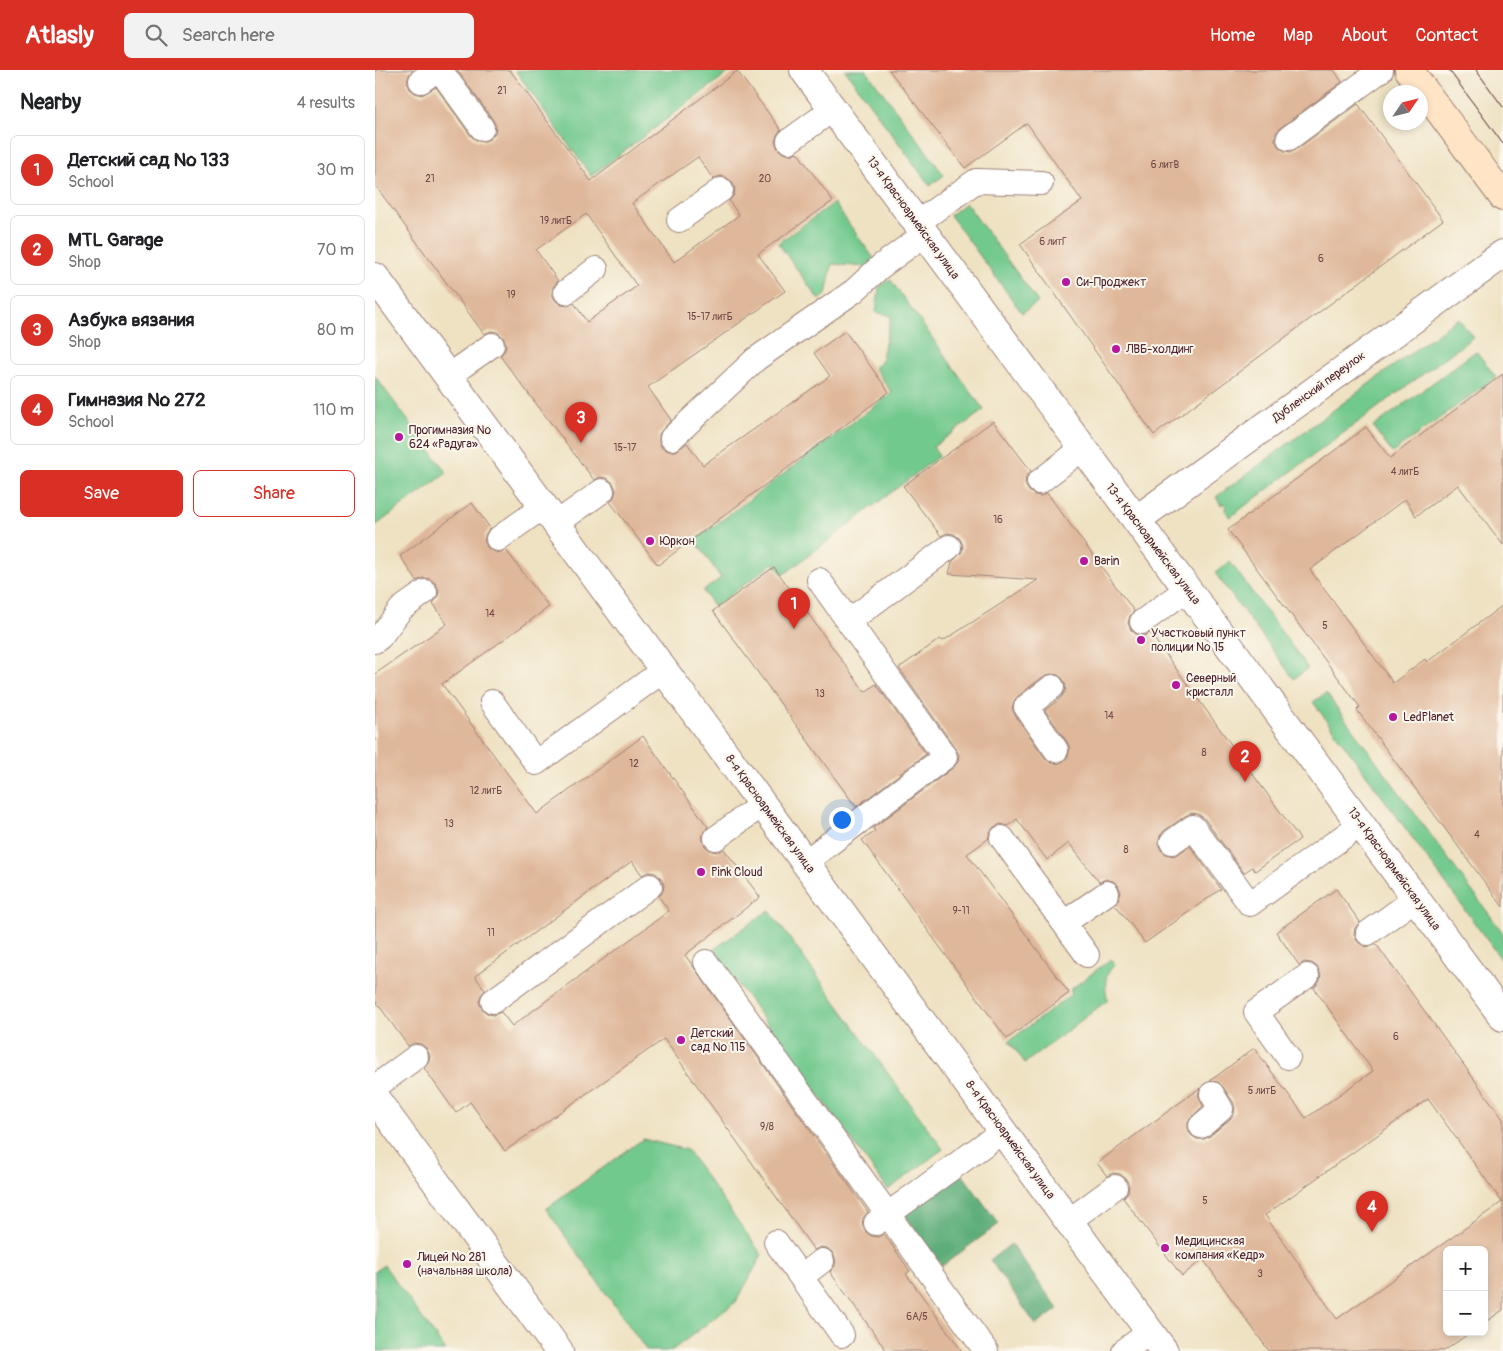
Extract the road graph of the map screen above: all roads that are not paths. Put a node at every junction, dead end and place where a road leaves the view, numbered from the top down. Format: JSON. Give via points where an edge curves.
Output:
{"nodes":[{"id":1,"x":804,"y":70,"type":"edge"},
{"id":2,"x":1381,"y":70,"type":"edge"},
{"id":3,"x":1409,"y":70,"type":"edge"},
{"id":4,"x":432,"y":74,"type":"edge"},
{"id":5,"x":833,"y":109,"type":"junction"},
{"id":6,"x":482,"y":128,"type":"dead end"},
{"id":7,"x":1289,"y":138,"type":"dead end"},
{"id":8,"x":789,"y":141,"type":"dead end"},
{"id":9,"x":1041,"y":184,"type":"dead end"},
{"id":10,"x":721,"y":190,"type":"dead end"},
{"id":11,"x":1503,"y":197,"type":"edge"},
{"id":12,"x":679,"y":220,"type":"dead end"},
{"id":13,"x":921,"y":229,"type":"junction"},
{"id":14,"x":1503,"y":254,"type":"edge"},
{"id":15,"x":596,"y":269,"type":"dead end"},
{"id":16,"x":375,"y":277,"type":"edge"},
{"id":17,"x":566,"y":292,"type":"dead end"},
{"id":18,"x":492,"y":344,"type":"dead end"},
{"id":19,"x":448,"y":376,"type":"junction"},
{"id":20,"x":672,"y":438,"type":"dead end"},
{"id":21,"x":1083,"y":448,"type":"junction"},
{"id":22,"x":1039,"y":482,"type":"dead end"},
{"id":23,"x":602,"y":491,"type":"dead end"},
{"id":24,"x":550,"y":515,"type":"junction"},
{"id":25,"x":1136,"y":520,"type":"junction"},
{"id":26,"x":498,"y":539,"type":"dead end"},
{"id":27,"x":949,"y":547,"type":"dead end"},
{"id":28,"x":819,"y":580,"type":"dead end"},
{"id":29,"x":1187,"y":589,"type":"junction"},
{"id":30,"x":425,"y":592,"type":"dead end"},
{"id":31,"x":849,"y":621,"type":"junction"},
{"id":32,"x":1142,"y":622,"type":"dead end"},
{"id":33,"x":375,"y":641,"type":"edge"},
{"id":34,"x":664,"y":670,"type":"junction"},
{"id":35,"x":1053,"y":687,"type":"dead end"},
{"id":36,"x":492,"y":702,"type":"dead end"},
{"id":37,"x":1056,"y":750,"type":"dead end"},
{"id":38,"x":763,"y":804,"type":"junction"},
{"id":39,"x":1361,"y":824,"type":"junction"},
{"id":40,"x":716,"y":838,"type":"dead end"},
{"id":41,"x":1002,"y":838,"type":"dead end"},
{"id":42,"x":1173,"y":842,"type":"dead end"},
{"id":43,"x":805,"y":862,"type":"junction"},
{"id":44,"x":651,"y":886,"type":"dead end"},
{"id":45,"x":1107,"y":893,"type":"dead end"},
{"id":46,"x":1415,"y":899,"type":"junction"},
{"id":47,"x":1064,"y":923,"type":"junction"},
{"id":48,"x":1368,"y":933,"type":"dead end"},
{"id":49,"x":1087,"y":955,"type":"dead end"},
{"id":50,"x":706,"y":962,"type":"dead end"},
{"id":51,"x":1307,"y":976,"type":"dead end"},
{"id":52,"x":493,"y":1001,"type":"dead end"},
{"id":53,"x":1503,"y":1017,"type":"edge"},
{"id":54,"x":416,"y":1057,"type":"dead end"},
{"id":55,"x":1288,"y":1057,"type":"dead end"},
{"id":56,"x":375,"y":1087,"type":"edge"},
{"id":57,"x":1212,"y":1094,"type":"dead end"},
{"id":58,"x":375,"y":1098,"type":"edge"},
{"id":59,"x":1201,"y":1126,"type":"dead end"},
{"id":60,"x":1003,"y":1131,"type":"junction"},
{"id":61,"x":1115,"y":1187,"type":"dead end"},
{"id":62,"x":882,"y":1219,"type":"junction"},
{"id":63,"x":1069,"y":1221,"type":"junction"},
{"id":64,"x":776,"y":1242,"type":"dead end"},
{"id":65,"x":822,"y":1261,"type":"dead end"},
{"id":66,"x":801,"y":1277,"type":"junction"},
{"id":67,"x":842,"y":1335,"type":"dead end"},
{"id":68,"x":1157,"y":1341,"type":"edge"},
{"id":69,"x":559,"y":1351,"type":"edge"},
{"id":70,"x":986,"y":1351,"type":"edge"},
{"id":71,"x":1125,"y":1351,"type":"edge"}],
"edges":[{"from":1,"to":5,"type":"street","name":"13-я Красноармейская улица"},
{"from":2,"to":7,"type":"lane"},
{"from":3,"to":11,"type":"main road"},
{"from":4,"to":6,"type":"lane"},
{"from":5,"to":8,"type":"lane"},
{"from":5,"to":13,"type":"street","name":"13-я Красноармейская улица"},
{"from":9,"to":13,"type":"lane","via":[[976,181]]},
{"from":10,"to":12,"type":"lane"},
{"from":13,"to":20,"type":"lane","via":[[854,291],[756,359]]},
{"from":13,"to":21,"type":"street","name":"13-я Красноармейская улица"},
{"from":14,"to":25,"type":"street","name":"Дубленский переулок"},
{"from":15,"to":17,"type":"lane"},
{"from":16,"to":19,"type":"street","name":"8-я Красноармейская улица"},
{"from":18,"to":19,"type":"lane"},
{"from":19,"to":24,"type":"street","name":"8-я Красноармейская улица"},
{"from":21,"to":22,"type":"lane"},
{"from":21,"to":25,"type":"street","name":"13-я Красноармейская улица"},
{"from":23,"to":24,"type":"lane"},
{"from":24,"to":26,"type":"lane"},
{"from":24,"to":34,"type":"street","name":"8-я Красноармейская улица"},
{"from":25,"to":29,"type":"street","name":"13-я Красноармейская улица"},
{"from":27,"to":31,"type":"lane"},
{"from":28,"to":31,"type":"lane"},
{"from":29,"to":32,"type":"lane"},
{"from":29,"to":39,"type":"street","name":"13-я Красноармейская улица"},
{"from":30,"to":33,"type":"lane","via":[[401,609]]},
{"from":31,"to":43,"type":"lane","via":[[945,757]]},
{"from":34,"to":36,"type":"lane","via":[[536,763]]},
{"from":34,"to":38,"type":"street","name":"8-я Красноармейская улица"},
{"from":35,"to":37,"type":"lane","via":[[1026,707]]},
{"from":38,"to":40,"type":"lane"},
{"from":38,"to":43,"type":"street","name":"8-я Красноармейская улица"},
{"from":39,"to":42,"type":"lane","via":[[1250,904],[1193,827]]},
{"from":39,"to":46,"type":"street","name":"13-я Красноармейская улица"},
{"from":41,"to":47,"type":"lane"},
{"from":43,"to":60,"type":"street","name":"8-я Красноармейская улица"},
{"from":44,"to":52,"type":"lane"},
{"from":45,"to":47,"type":"lane"},
{"from":46,"to":48,"type":"lane"},
{"from":46,"to":53,"type":"street","name":"13-я Красноармейская улица"},
{"from":47,"to":49,"type":"lane"},
{"from":50,"to":62,"type":"lane"},
{"from":51,"to":55,"type":"lane","via":[[1256,1012]]},
{"from":54,"to":56,"type":"lane"},
{"from":57,"to":59,"type":"lane","via":[[1221,1109]]},
{"from":58,"to":69,"type":"street"},
{"from":60,"to":62,"type":"lane"},
{"from":60,"to":63,"type":"street","name":"8-я Красноармейская улица"},
{"from":61,"to":63,"type":"lane"},
{"from":62,"to":70,"type":"lane"},
{"from":63,"to":68,"type":"street","name":"8-я Красноармейская улица"},
{"from":64,"to":66,"type":"lane"},
{"from":65,"to":66,"type":"lane"},
{"from":66,"to":67,"type":"lane"},
{"from":68,"to":71,"type":"lane"}]}
